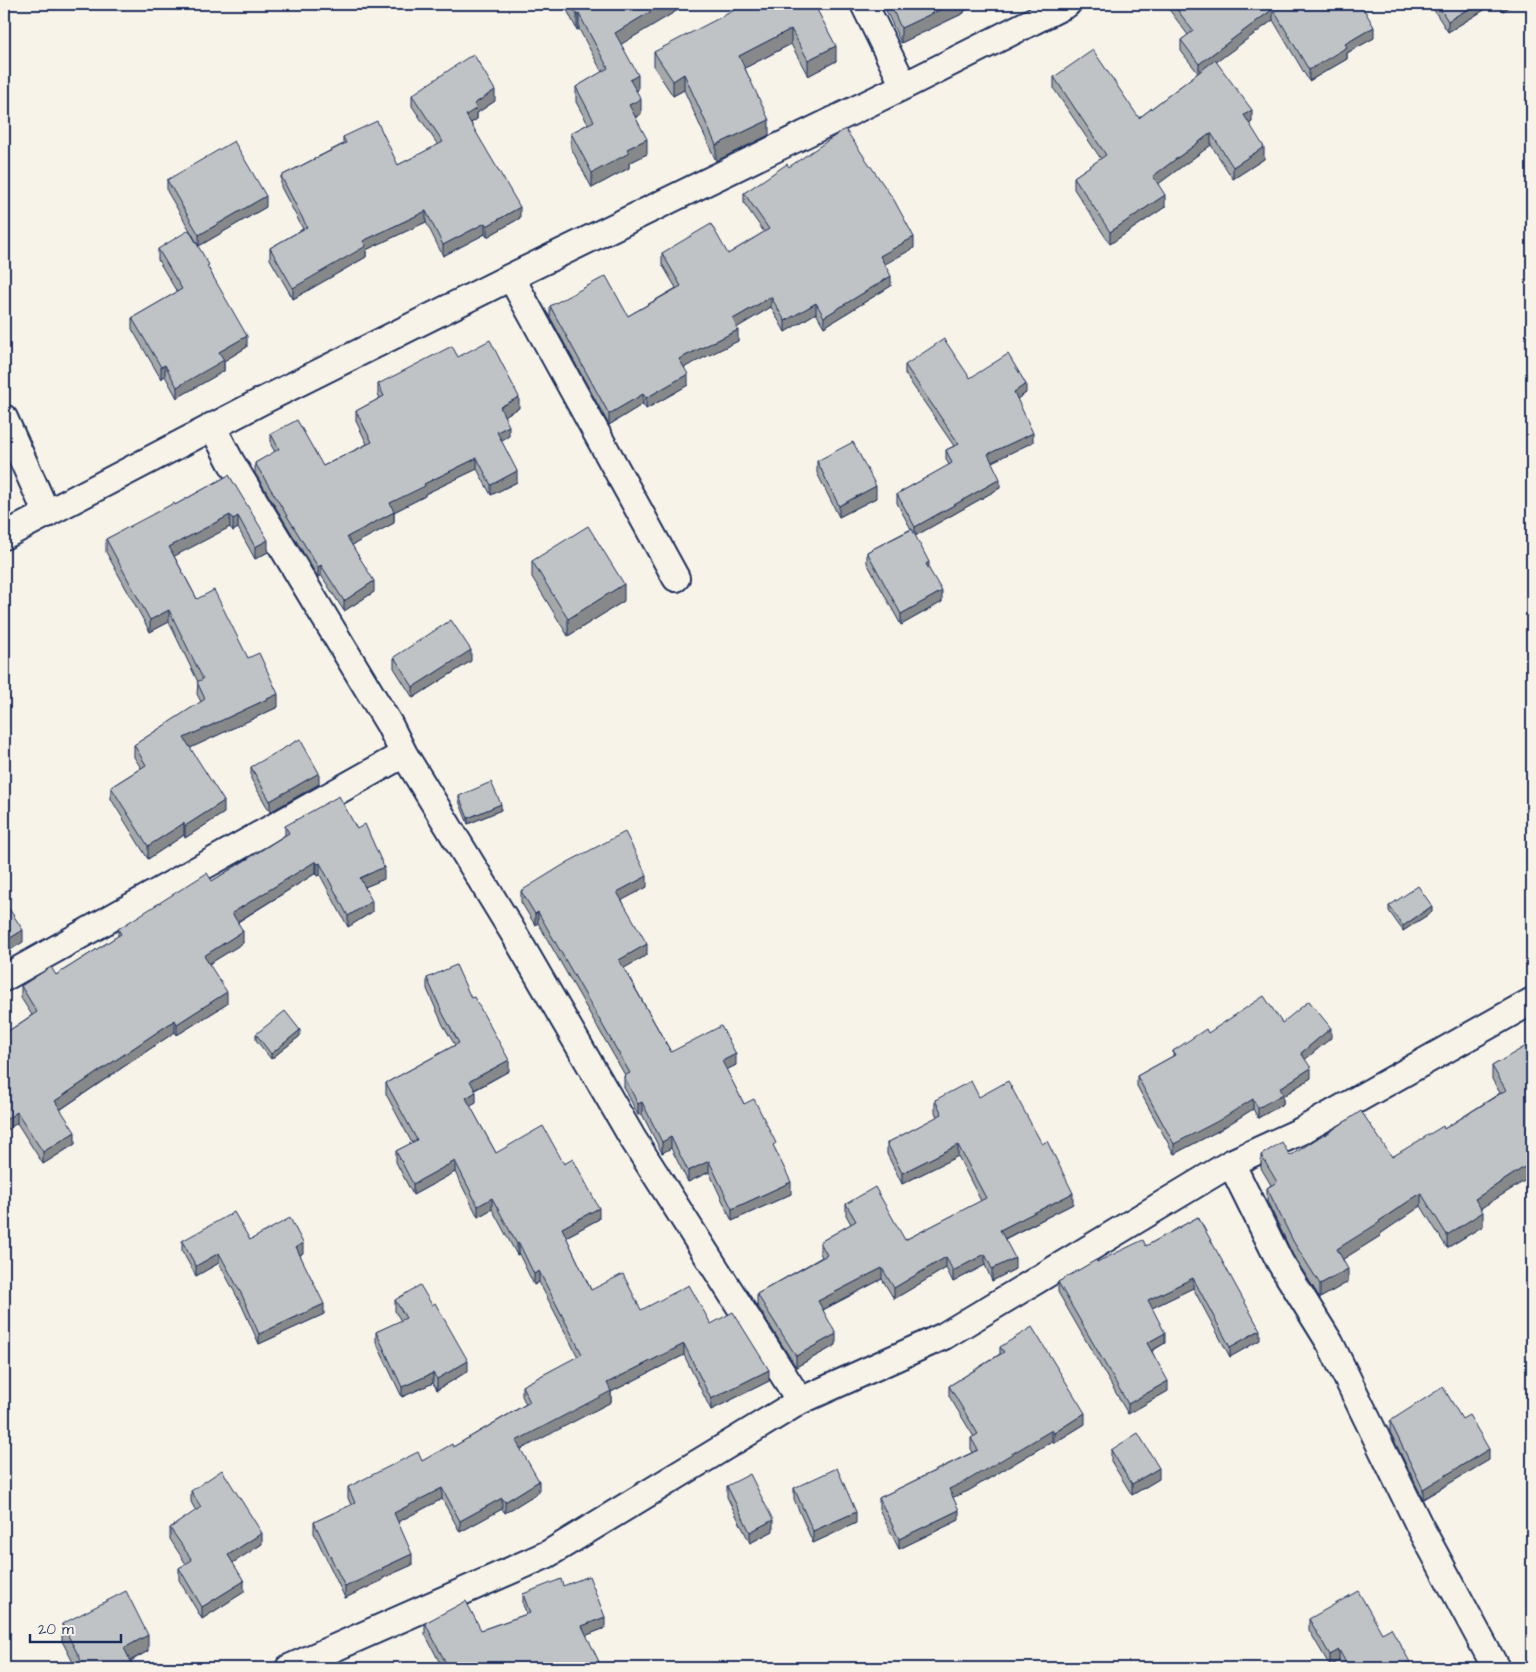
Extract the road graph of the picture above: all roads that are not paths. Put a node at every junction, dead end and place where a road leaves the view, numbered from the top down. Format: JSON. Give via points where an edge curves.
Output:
{"nodes":[{"id":1,"x":864,"y":4,"type":"edge"},
{"id":2,"x":1067,"y":4,"type":"edge"},
{"id":3,"x":904,"y":86,"type":"junction"},
{"id":4,"x":511,"y":277,"type":"junction"},
{"id":5,"x":4,"y":418,"type":"edge"},
{"id":6,"x":212,"y":426,"type":"junction"},
{"id":7,"x":47,"y":514,"type":"junction"},
{"id":8,"x":4,"y":536,"type":"edge"},
{"id":9,"x":676,"y":578,"type":"dead end"},
{"id":10,"x":404,"y":754,"type":"junction"},
{"id":11,"x":4,"y":978,"type":"edge"},
{"id":12,"x":1532,"y":1001,"type":"edge"},
{"id":13,"x":1231,"y":1163,"type":"junction"},
{"id":14,"x":800,"y":1401,"type":"junction"},
{"id":15,"x":303,"y":1665,"type":"edge"},
{"id":16,"x":1496,"y":1668,"type":"edge"}],
"edges":[{"from":1,"to":3,"type":"street"},
{"from":2,"to":3,"type":"street"},
{"from":3,"to":4,"type":"street"},
{"from":4,"to":6,"type":"street"},
{"from":4,"to":9,"type":"street"},
{"from":5,"to":7,"type":"street"},
{"from":6,"to":7,"type":"street"},
{"from":6,"to":10,"type":"street"},
{"from":7,"to":8,"type":"street"},
{"from":10,"to":11,"type":"street"},
{"from":10,"to":14,"type":"street","via":[[511,929],[633,1139]]},
{"from":12,"to":13,"type":"street","via":[[1301,1131]]},
{"from":13,"to":14,"type":"street","via":[[944,1336]]},
{"from":13,"to":16,"type":"street","via":[[1280,1262],[1330,1343],[1418,1523]]},
{"from":14,"to":15,"type":"street","via":[[548,1554]]}]}
